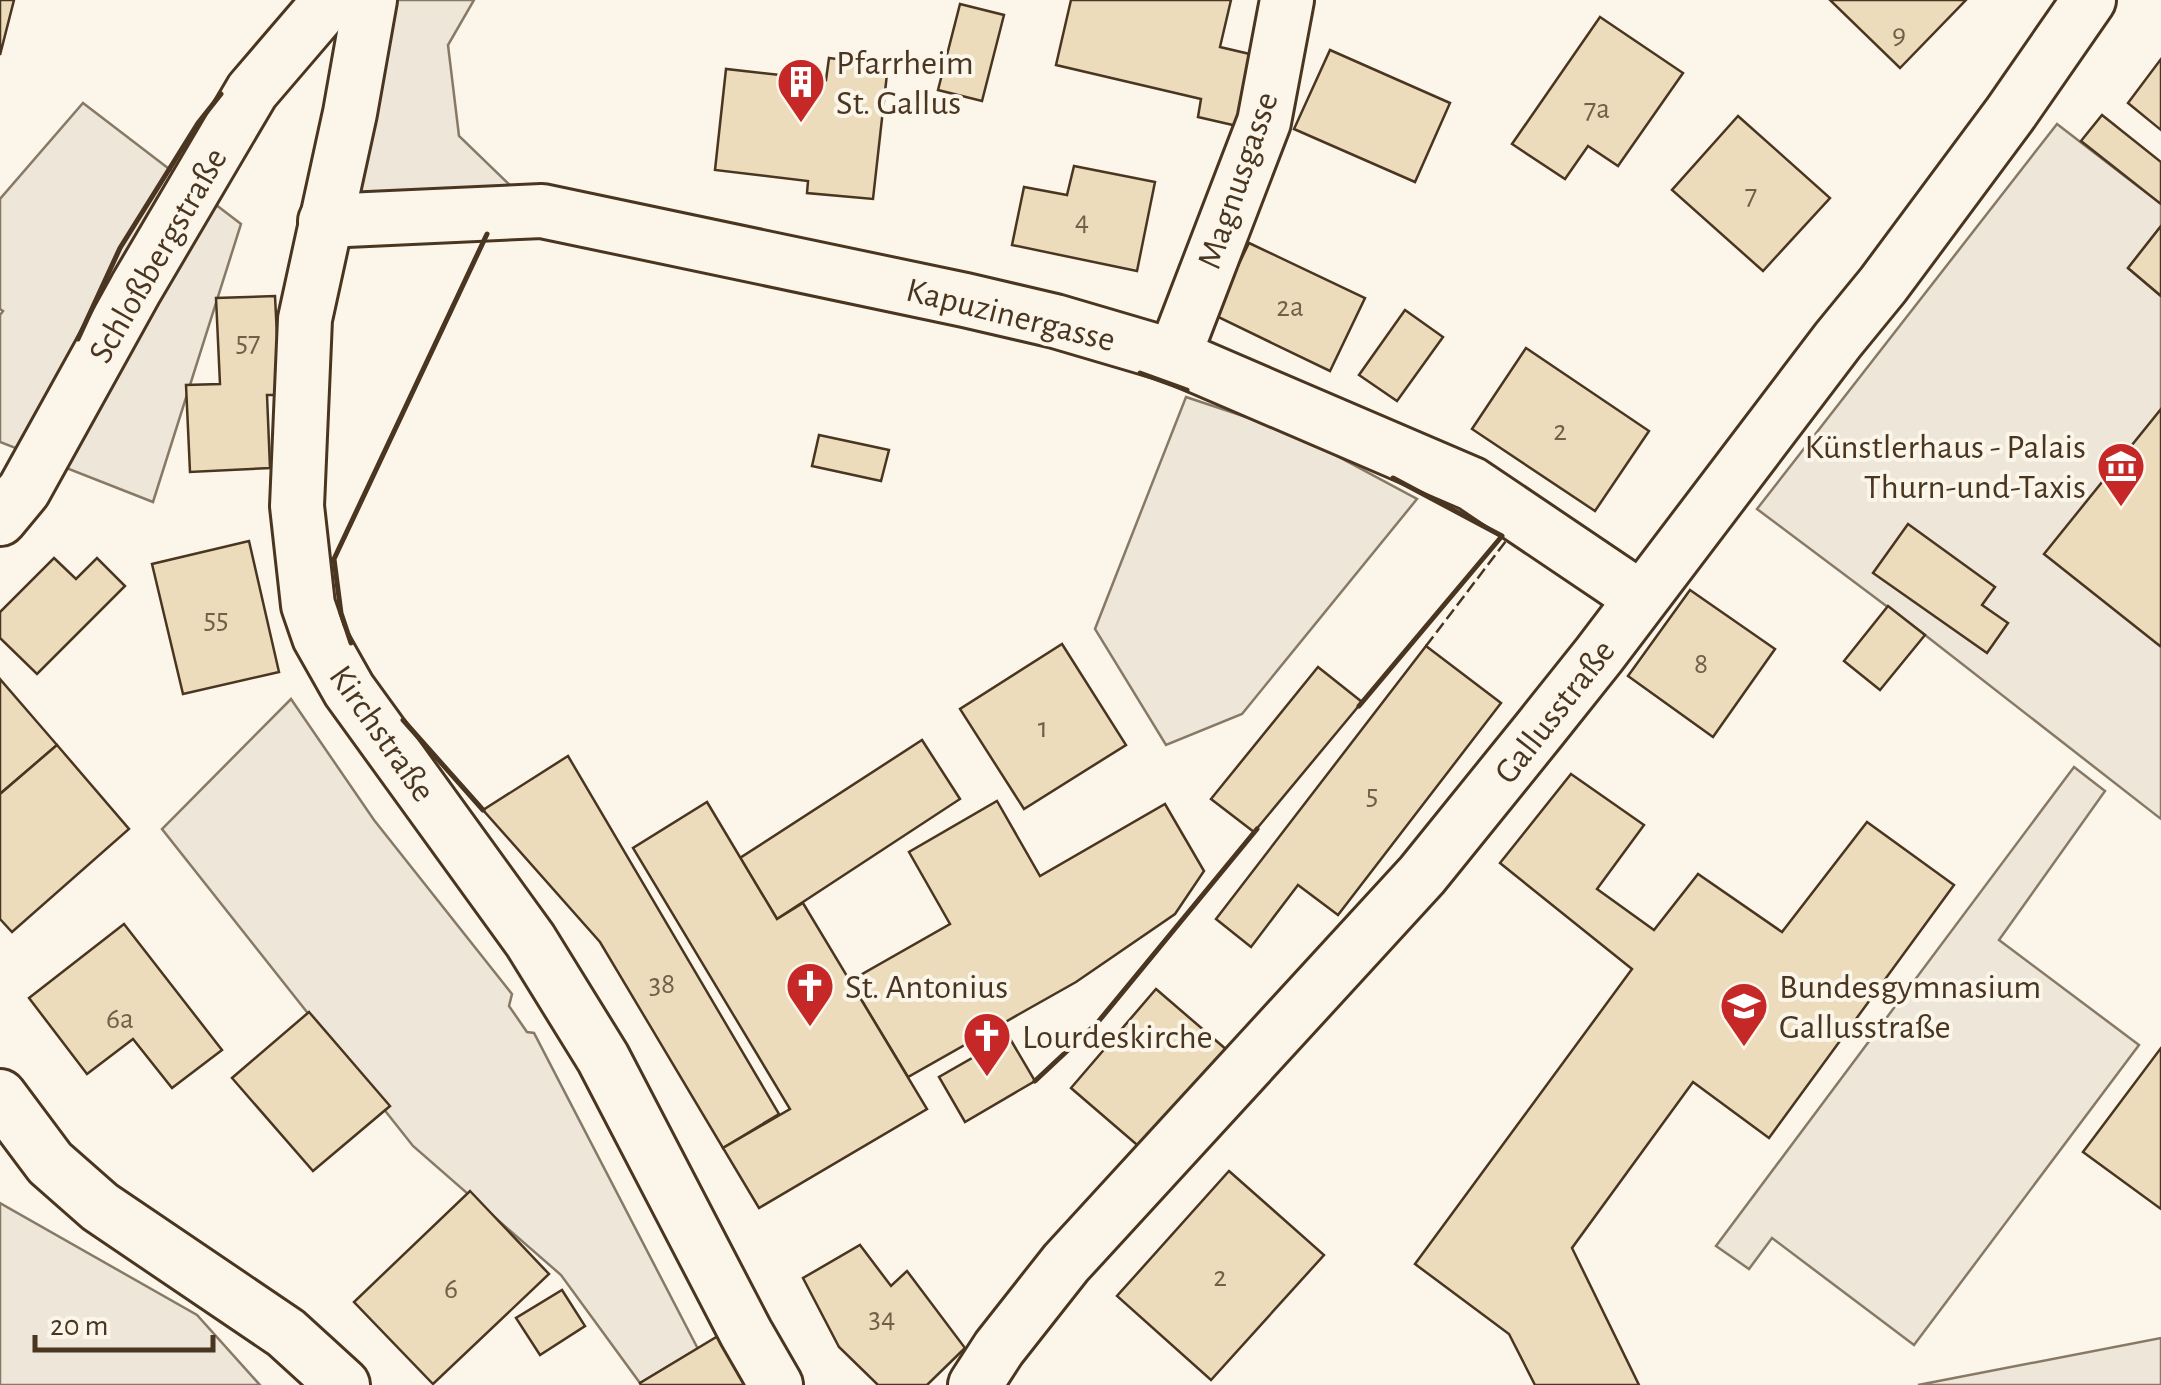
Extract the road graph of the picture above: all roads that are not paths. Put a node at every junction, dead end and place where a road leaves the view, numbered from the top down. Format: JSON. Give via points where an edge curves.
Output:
{"nodes":[{"id":1,"x":330,"y":0,"type":"edge"},
{"id":2,"x":370,"y":0,"type":"edge"},
{"id":3,"x":1288,"y":0,"type":"edge"},
{"id":4,"x":2089,"y":0,"type":"edge"},
{"id":5,"x":325,"y":221,"type":"junction"},
{"id":6,"x":1174,"y":356,"type":"junction"},
{"id":7,"x":0,"y":520,"type":"edge"},
{"id":8,"x":1642,"y":598,"type":"junction"},
{"id":9,"x":0,"y":1096,"type":"edge"},
{"id":10,"x":342,"y":1385,"type":"edge"},
{"id":11,"x":776,"y":1385,"type":"edge"},
{"id":12,"x":975,"y":1385,"type":"edge"}],
"edges":[{"from":1,"to":7,"type":"street","name":"Schloßbergstraße","via":[[252,91],[24,490]]},
{"from":2,"to":5,"type":"street","name":"Kirchstraße"},
{"from":3,"to":6,"type":"street","name":"Magnusgasse","via":[[1264,122]]},
{"from":4,"to":8,"type":"street","name":"Gallusstraße","via":[[1883,284]]},
{"from":5,"to":6,"type":"street","name":"Kapuzinergasse","via":[[542,211],[965,300]]},
{"from":5,"to":11,"type":"street","name":"Kirchstraße","via":[[305,318],[296,506],[308,604],[319,637],[530,940],[603,1058]]},
{"from":6,"to":8,"type":"street","name":"Kapuzinergasse","via":[[1472,484]]},
{"from":8,"to":12,"type":"street","name":"Gallusstraße","via":[[1422,875],[1066,1262]]},
{"from":9,"to":10,"type":"street","via":[[50,1164],[100,1207],[286,1332]]}]}
